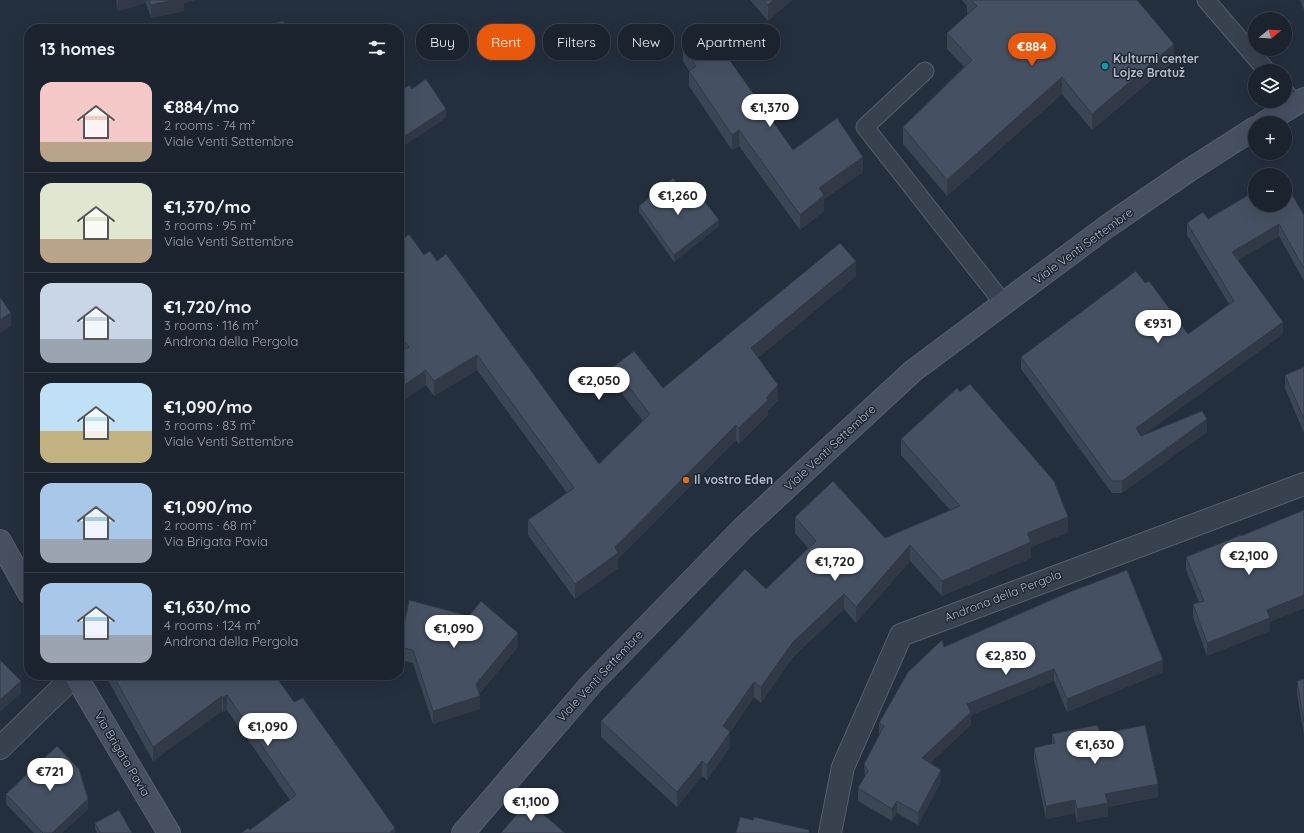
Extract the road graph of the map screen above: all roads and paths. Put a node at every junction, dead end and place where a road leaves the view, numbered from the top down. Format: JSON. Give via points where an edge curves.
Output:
{"nodes":[{"id":1,"x":1206,"y":0,"type":"edge"},
{"id":2,"x":1261,"y":64,"type":"edge"},
{"id":3,"x":925,"y":71,"type":"dead end"},
{"id":4,"x":1295,"y":98,"type":"edge"},
{"id":5,"x":1273,"y":116,"type":"edge"},
{"id":6,"x":1248,"y":132,"type":"edge"},
{"id":7,"x":1004,"y":304,"type":"junction"},
{"id":8,"x":1304,"y":484,"type":"edge"},
{"id":9,"x":0,"y":541,"type":"edge"},
{"id":10,"x":24,"y":584,"type":"edge"},
{"id":11,"x":70,"y":680,"type":"edge"},
{"id":12,"x":78,"y":680,"type":"edge"},
{"id":13,"x":0,"y":748,"type":"edge"},
{"id":14,"x":168,"y":833,"type":"edge"},
{"id":15,"x":463,"y":833,"type":"edge"},
{"id":16,"x":830,"y":833,"type":"edge"}],
"edges":[{"from":1,"to":2,"type":"lane"},
{"from":3,"to":7,"type":"lane","via":[[865,127]]},
{"from":4,"to":5,"type":"main road"},
{"from":6,"to":7,"type":"main road","name":"Viale Venti Settembre","via":[[1109,225]]},
{"from":7,"to":15,"type":"main road","name":"Viale Venti Settembre","via":[[913,371],[743,528],[592,683]]},
{"from":8,"to":16,"type":"street","name":"Androna della Pergola","via":[[901,635],[843,767]]},
{"from":9,"to":10,"type":"main road"},
{"from":11,"to":13,"type":"street"},
{"from":12,"to":14,"type":"main road","name":"Via Brigata Pavia"}]}
